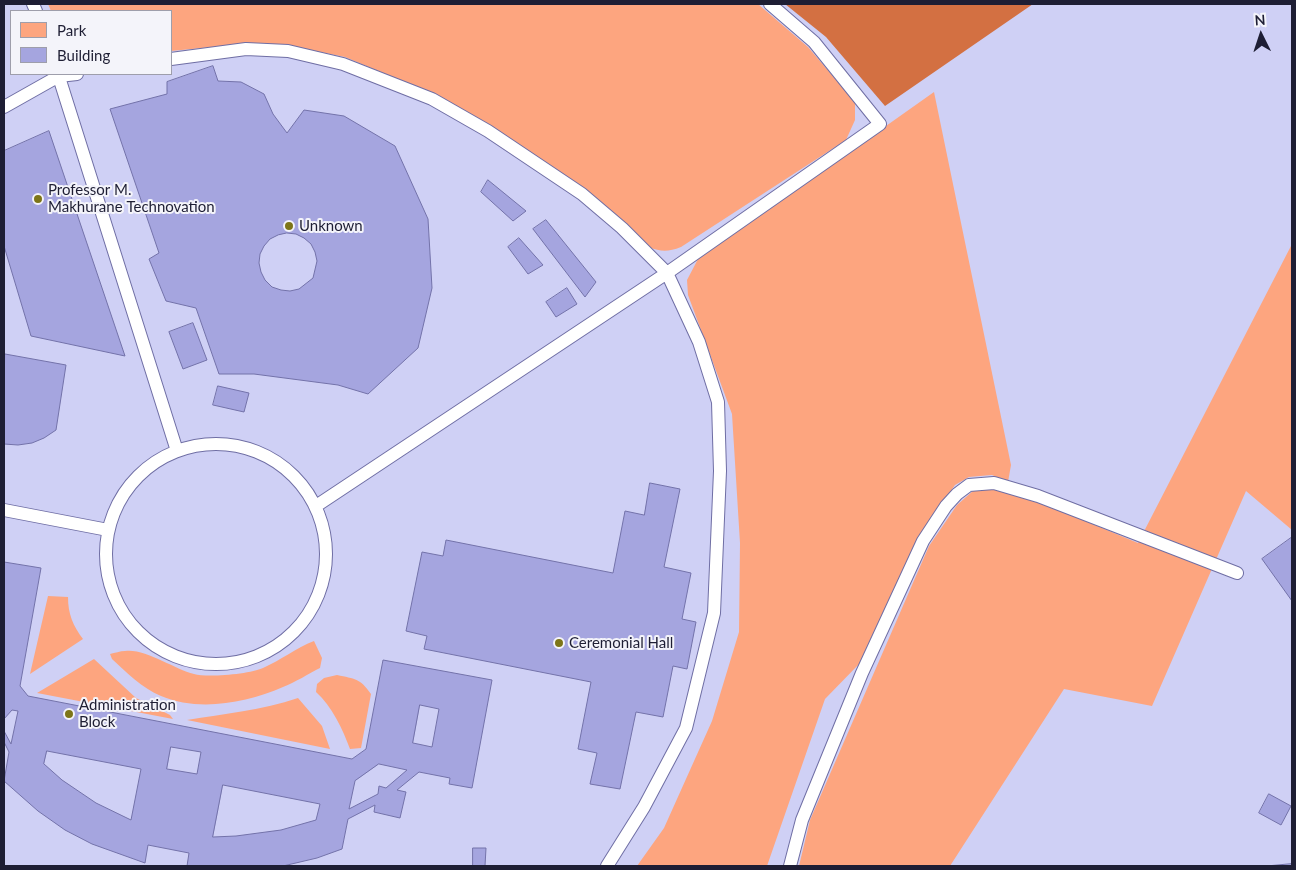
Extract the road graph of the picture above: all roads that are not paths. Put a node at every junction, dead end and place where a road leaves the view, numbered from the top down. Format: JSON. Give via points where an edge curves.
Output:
{"nodes":[{"id":1,"x":770,"y":4,"type":"edge"},
{"id":2,"x":172,"y":59,"type":"edge"},
{"id":3,"x":59,"y":75,"type":"edge"},
{"id":4,"x":4,"y":107,"type":"edge"},
{"id":5,"x":667,"y":273,"type":"junction"},
{"id":6,"x":177,"y":451,"type":"junction"},
{"id":7,"x":316,"y":506,"type":"junction"},
{"id":8,"x":4,"y":510,"type":"edge"},
{"id":9,"x":108,"y":530,"type":"junction"},
{"id":10,"x":1237,"y":573,"type":"dead end"},
{"id":11,"x":607,"y":866,"type":"edge"},
{"id":12,"x":790,"y":866,"type":"edge"}],
"edges":[{"from":1,"to":5,"type":"lane","via":[[814,42],[880,124]]},
{"from":2,"to":5,"type":"lane","via":[[246,49],[288,51],[343,64],[432,99],[488,131],[582,194]]},
{"from":3,"to":4,"type":"lane"},
{"from":3,"to":6,"type":"lane"},
{"from":5,"to":7,"type":"lane"},
{"from":5,"to":11,"type":"lane","via":[[699,342],[718,402],[720,471],[714,613],[686,728],[644,807]]},
{"from":6,"to":7,"type":"lane","via":[[222,444],[266,455],[296,477]]},
{"from":6,"to":9,"type":"lane","via":[[160,459],[132,482],[113,513]]},
{"from":7,"to":9,"type":"lane","via":[[327,541],[320,595],[300,626],[287,639],[256,657],[238,662],[202,664],[184,659],[167,653],[137,632],[121,610],[110,584],[106,558]]},
{"from":8,"to":9,"type":"lane"},
{"from":10,"to":12,"type":"lane","via":[[1038,496],[994,483],[969,485],[946,506],[919,550],[862,673],[802,820]]}]}
